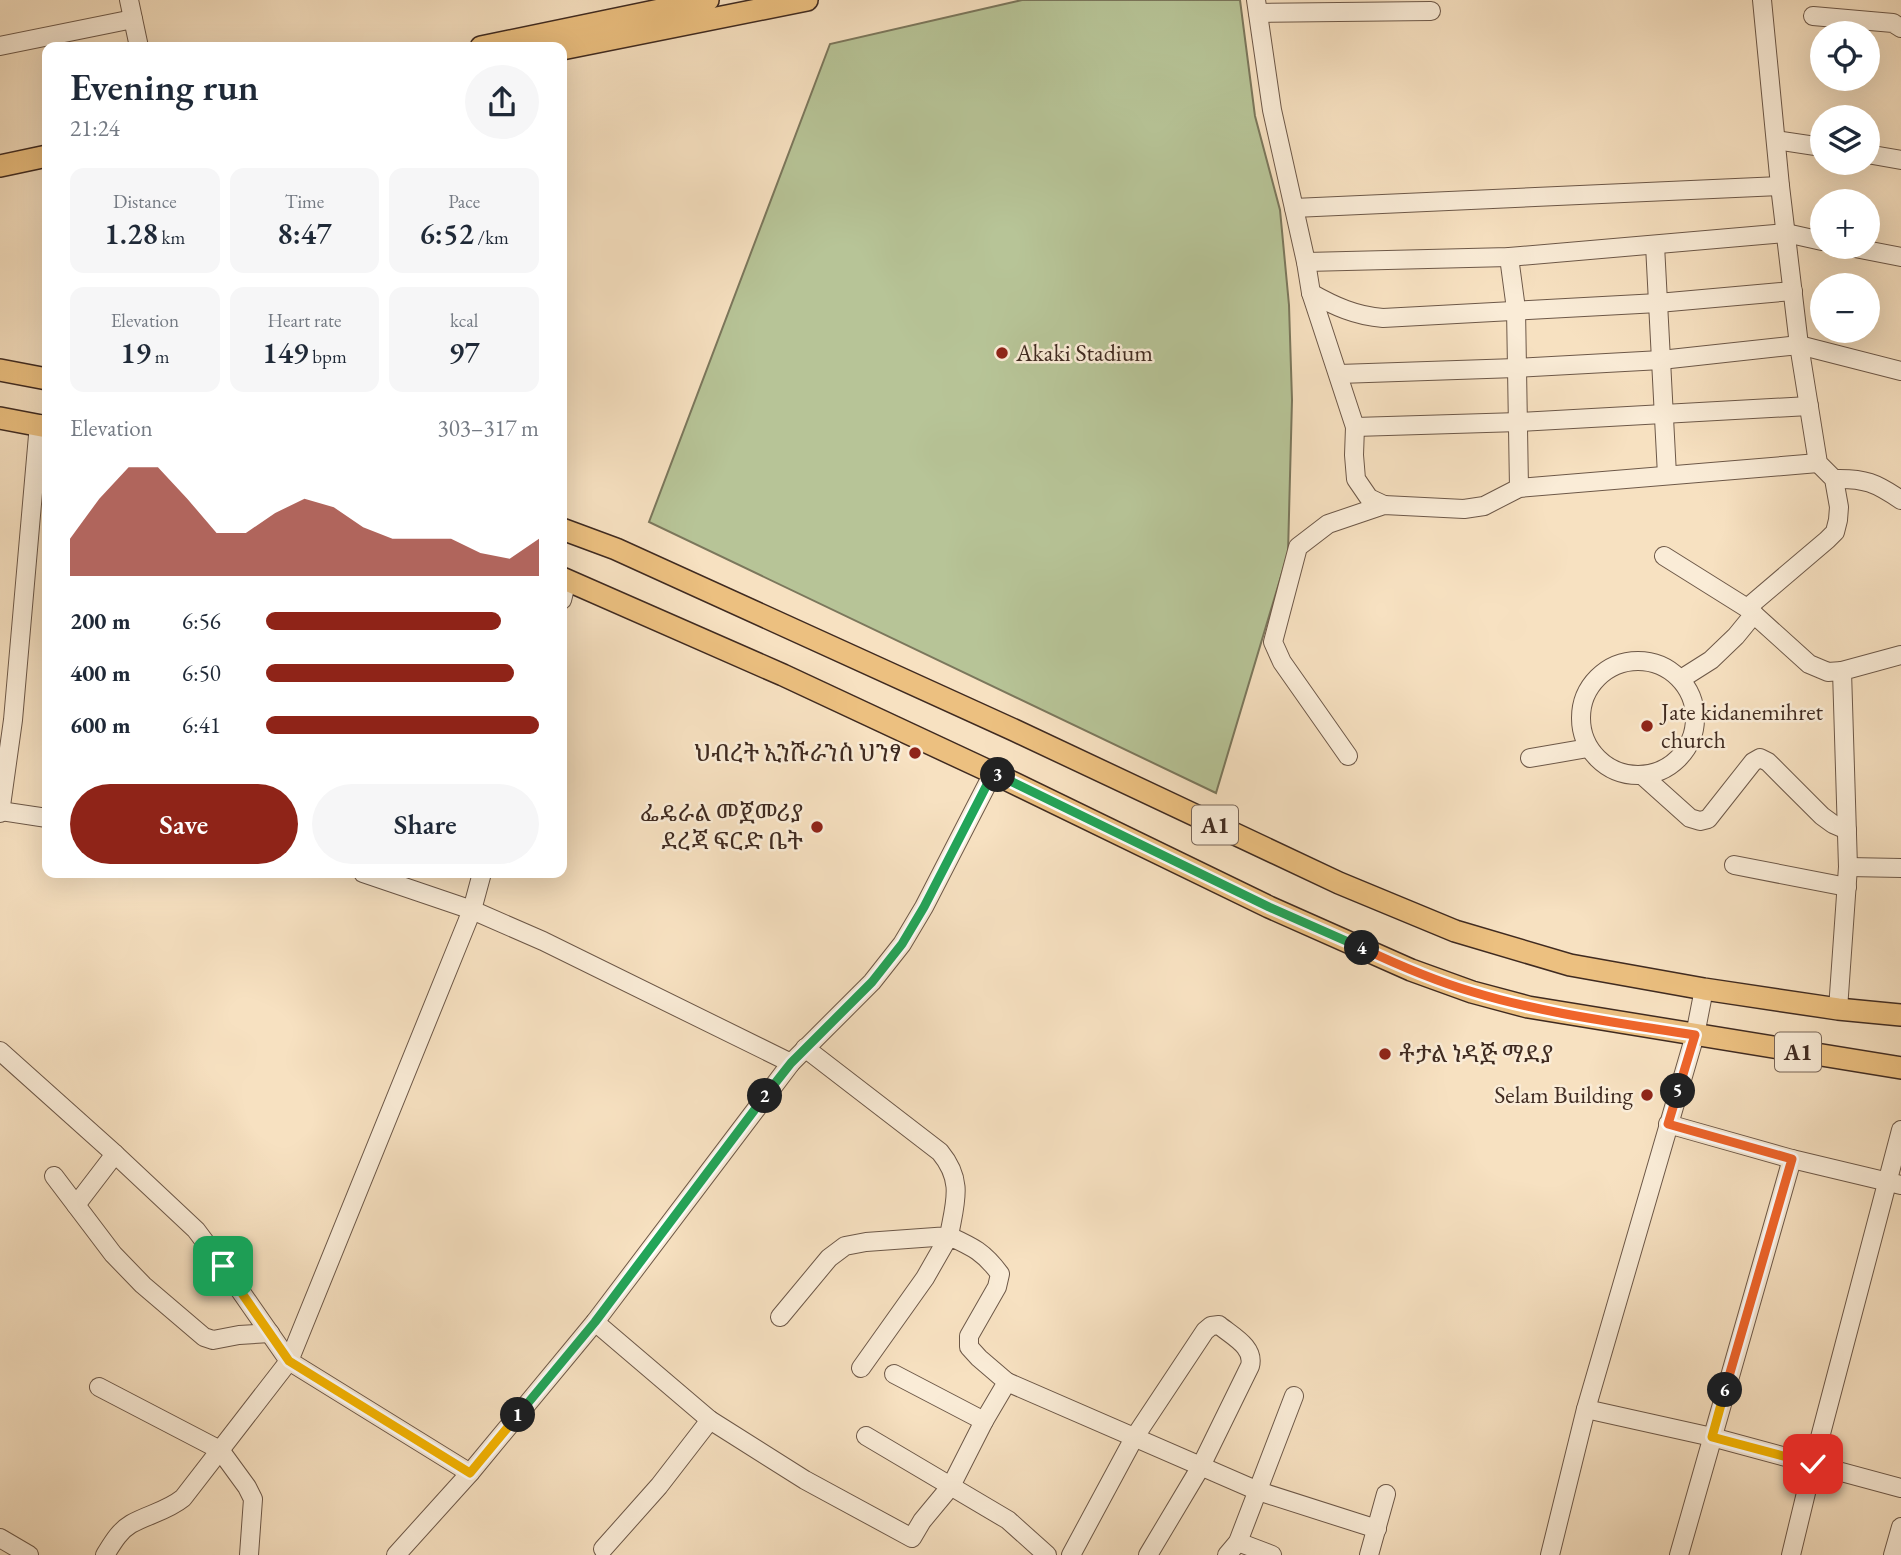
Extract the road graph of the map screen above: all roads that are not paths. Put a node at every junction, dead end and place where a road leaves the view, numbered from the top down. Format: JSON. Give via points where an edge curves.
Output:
{"nodes":[{"id":1,"x":129,"y":0,"type":"edge"},
{"id":2,"x":708,"y":0,"type":"edge"},
{"id":3,"x":807,"y":0,"type":"edge"},
{"id":4,"x":1762,"y":0,"type":"edge"},
{"id":5,"x":1257,"y":6,"type":"edge"},
{"id":6,"x":1431,"y":11,"type":"dead end"},
{"id":7,"x":1813,"y":16,"type":"dead end"},
{"id":8,"x":133,"y":19,"type":"junction"},
{"id":9,"x":1898,"y":24,"type":"edge"},
{"id":10,"x":138,"y":42,"type":"edge"},
{"id":11,"x":505,"y":42,"type":"edge"},
{"id":12,"x":0,"y":46,"type":"edge"},
{"id":13,"x":567,"y":49,"type":"edge"},
{"id":14,"x":1776,"y":140,"type":"junction"},
{"id":15,"x":1810,"y":145,"type":"edge"},
{"id":16,"x":1880,"y":156,"type":"edge"},
{"id":17,"x":42,"y":157,"type":"edge"},
{"id":18,"x":1901,"y":160,"type":"edge"},
{"id":19,"x":0,"y":166,"type":"edge"},
{"id":20,"x":1780,"y":186,"type":"junction"},
{"id":21,"x":1294,"y":208,"type":"junction"},
{"id":22,"x":1786,"y":233,"type":"junction"},
{"id":23,"x":1810,"y":238,"type":"edge"},
{"id":24,"x":1655,"y":244,"type":"junction"},
{"id":25,"x":1880,"y":253,"type":"edge"},
{"id":26,"x":1509,"y":257,"type":"junction"},
{"id":27,"x":1901,"y":257,"type":"edge"},
{"id":28,"x":1306,"y":262,"type":"junction"},
{"id":29,"x":1793,"y":291,"type":"junction"},
{"id":30,"x":1311,"y":293,"type":"junction"},
{"id":31,"x":1658,"y":303,"type":"junction"},
{"id":32,"x":1516,"y":309,"type":"junction"},
{"id":33,"x":1798,"y":345,"type":"junction"},
{"id":34,"x":1661,"y":360,"type":"junction"},
{"id":35,"x":1516,"y":368,"type":"junction"},
{"id":36,"x":0,"y":370,"type":"edge"},
{"id":37,"x":1901,"y":371,"type":"edge"},
{"id":38,"x":1339,"y":374,"type":"junction"},
{"id":39,"x":42,"y":378,"type":"edge"},
{"id":40,"x":1809,"y":406,"type":"junction"},
{"id":41,"x":1664,"y":413,"type":"junction"},
{"id":42,"x":0,"y":418,"type":"edge"},
{"id":43,"x":1519,"y":422,"type":"junction"},
{"id":44,"x":42,"y":426,"type":"edge"},
{"id":45,"x":1356,"y":427,"type":"junction"},
{"id":46,"x":42,"y":436,"type":"edge"},
{"id":47,"x":1818,"y":463,"type":"junction"},
{"id":48,"x":1667,"y":475,"type":"junction"},
{"id":49,"x":1834,"y":479,"type":"junction"},
{"id":50,"x":1519,"y":488,"type":"junction"},
{"id":51,"x":1901,"y":500,"type":"edge"},
{"id":52,"x":1384,"y":505,"type":"junction"},
{"id":53,"x":567,"y":530,"type":"edge"},
{"id":54,"x":1664,"y":556,"type":"dead end"},
{"id":55,"x":567,"y":587,"type":"edge"},
{"id":56,"x":1751,"y":611,"type":"junction"},
{"id":57,"x":1901,"y":655,"type":"edge"},
{"id":58,"x":1842,"y":671,"type":"junction"},
{"id":59,"x":1681,"y":680,"type":"junction"},
{"id":60,"x":1588,"y":748,"type":"junction"},
{"id":61,"x":1348,"y":756,"type":"dead end"},
{"id":62,"x":1531,"y":758,"type":"dead end"},
{"id":63,"x":993,"y":773,"type":"junction"},
{"id":64,"x":1642,"y":775,"type":"junction"},
{"id":65,"x":0,"y":811,"type":"edge"},
{"id":66,"x":42,"y":817,"type":"edge"},
{"id":67,"x":1847,"y":830,"type":"junction"},
{"id":68,"x":1734,"y":865,"type":"dead end"},
{"id":69,"x":1848,"y":867,"type":"junction"},
{"id":70,"x":1901,"y":868,"type":"edge"},
{"id":71,"x":378,"y":878,"type":"edge"},
{"id":72,"x":481,"y":878,"type":"edge"},
{"id":73,"x":1847,"y":887,"type":"junction"},
{"id":74,"x":471,"y":910,"type":"junction"},
{"id":75,"x":1704,"y":989,"type":"junction"},
{"id":76,"x":1838,"y":1009,"type":"junction"},
{"id":77,"x":1901,"y":1015,"type":"edge"},
{"id":78,"x":1695,"y":1035,"type":"junction"},
{"id":79,"x":805,"y":1048,"type":"junction"},
{"id":80,"x":0,"y":1051,"type":"edge"},
{"id":81,"x":791,"y":1063,"type":"junction"},
{"id":82,"x":1901,"y":1068,"type":"edge"},
{"id":83,"x":1668,"y":1124,"type":"junction"},
{"id":84,"x":1901,"y":1130,"type":"edge"},
{"id":85,"x":115,"y":1154,"type":"junction"},
{"id":86,"x":1792,"y":1159,"type":"junction"},
{"id":87,"x":54,"y":1176,"type":"dead end"},
{"id":88,"x":1895,"y":1183,"type":"edge"},
{"id":89,"x":76,"y":1205,"type":"junction"},
{"id":90,"x":949,"y":1236,"type":"junction"},
{"id":91,"x":780,"y":1317,"type":"dead end"},
{"id":92,"x":595,"y":1322,"type":"junction"},
{"id":93,"x":270,"y":1333,"type":"junction"},
{"id":94,"x":289,"y":1361,"type":"junction"},
{"id":95,"x":862,"y":1368,"type":"dead end"},
{"id":96,"x":894,"y":1374,"type":"dead end"},
{"id":97,"x":1007,"y":1382,"type":"junction"},
{"id":98,"x":99,"y":1387,"type":"dead end"},
{"id":99,"x":1294,"y":1396,"type":"dead end"},
{"id":100,"x":1586,"y":1409,"type":"junction"},
{"id":101,"x":710,"y":1420,"type":"junction"},
{"id":102,"x":984,"y":1421,"type":"junction"},
{"id":103,"x":866,"y":1436,"type":"dead end"},
{"id":104,"x":1712,"y":1437,"type":"junction"},
{"id":105,"x":1135,"y":1438,"type":"junction"},
{"id":106,"x":220,"y":1450,"type":"junction"},
{"id":107,"x":1813,"y":1464,"type":"junction"},
{"id":108,"x":1200,"y":1468,"type":"junction"},
{"id":109,"x":470,"y":1473,"type":"junction"},
{"id":110,"x":951,"y":1486,"type":"junction"},
{"id":111,"x":1901,"y":1488,"type":"edge"},
{"id":112,"x":1258,"y":1491,"type":"junction"},
{"id":113,"x":1386,"y":1494,"type":"dead end"},
{"id":114,"x":1901,"y":1527,"type":"edge"},
{"id":115,"x":1377,"y":1529,"type":"junction"},
{"id":116,"x":0,"y":1538,"type":"edge"},
{"id":117,"x":912,"y":1546,"type":"edge"},
{"id":118,"x":603,"y":1549,"type":"dead end"},
{"id":119,"x":1233,"y":1549,"type":"edge"},
{"id":120,"x":247,"y":1552,"type":"edge"},
{"id":121,"x":109,"y":1553,"type":"edge"},
{"id":122,"x":29,"y":1555,"type":"edge"},
{"id":123,"x":396,"y":1555,"type":"edge"},
{"id":124,"x":1047,"y":1555,"type":"edge"},
{"id":125,"x":1071,"y":1555,"type":"edge"},
{"id":126,"x":1148,"y":1555,"type":"edge"},
{"id":127,"x":1272,"y":1555,"type":"edge"},
{"id":128,"x":1369,"y":1555,"type":"edge"},
{"id":129,"x":1550,"y":1555,"type":"edge"},
{"id":130,"x":1679,"y":1555,"type":"edge"},
{"id":131,"x":1791,"y":1555,"type":"edge"},
{"id":132,"x":1893,"y":1555,"type":"edge"}],
"edges":[{"from":1,"to":8,"type":"street"},
{"from":2,"to":11,"type":"main road"},
{"from":3,"to":13,"type":"main road"},
{"from":4,"to":14,"type":"street"},
{"from":5,"to":6,"type":"street"},
{"from":5,"to":21,"type":"street","via":[[1272,110]]},
{"from":7,"to":9,"type":"street"},
{"from":8,"to":10,"type":"street"},
{"from":8,"to":12,"type":"street"},
{"from":14,"to":15,"type":"street"},
{"from":14,"to":20,"type":"street"},
{"from":16,"to":18,"type":"street"},
{"from":17,"to":19,"type":"main road"},
{"from":20,"to":21,"type":"street"},
{"from":20,"to":22,"type":"street"},
{"from":21,"to":28,"type":"street"},
{"from":22,"to":23,"type":"street"},
{"from":22,"to":24,"type":"street"},
{"from":22,"to":29,"type":"street"},
{"from":24,"to":26,"type":"street"},
{"from":24,"to":31,"type":"street"},
{"from":25,"to":27,"type":"street"},
{"from":26,"to":28,"type":"street"},
{"from":26,"to":32,"type":"street"},
{"from":28,"to":30,"type":"street"},
{"from":29,"to":31,"type":"street"},
{"from":29,"to":33,"type":"street"},
{"from":30,"to":32,"type":"street","via":[[1369,317]]},
{"from":30,"to":38,"type":"street"},
{"from":31,"to":32,"type":"street"},
{"from":31,"to":34,"type":"street"},
{"from":32,"to":35,"type":"street"},
{"from":33,"to":34,"type":"street"},
{"from":33,"to":37,"type":"street"},
{"from":33,"to":40,"type":"street"},
{"from":34,"to":35,"type":"street"},
{"from":34,"to":41,"type":"street"},
{"from":35,"to":38,"type":"street"},
{"from":35,"to":43,"type":"street"},
{"from":36,"to":39,"type":"main road"},
{"from":38,"to":45,"type":"street"},
{"from":40,"to":41,"type":"street"},
{"from":40,"to":47,"type":"street"},
{"from":41,"to":43,"type":"street"},
{"from":41,"to":48,"type":"street"},
{"from":42,"to":44,"type":"main road"},
{"from":43,"to":45,"type":"street"},
{"from":43,"to":50,"type":"street"},
{"from":45,"to":52,"type":"street","via":[[1356,479],[1369,498]]},
{"from":46,"to":65,"type":"street"},
{"from":47,"to":48,"type":"street"},
{"from":47,"to":49,"type":"street"},
{"from":48,"to":50,"type":"street"},
{"from":49,"to":51,"type":"street","via":[[1855,478],[1879,485]]},
{"from":49,"to":56,"type":"street","via":[[1839,507],[1835,532]]},
{"from":50,"to":52,"type":"street","via":[[1484,506],[1464,509]]},
{"from":52,"to":61,"type":"street","via":[[1328,524],[1297,547],[1273,642]]},
{"from":53,"to":75,"type":"main road","number":"A1","via":[[1026,735],[1339,883],[1455,931],[1570,965]]},
{"from":54,"to":56,"type":"street"},
{"from":55,"to":63,"type":"main road","number":"A1","via":[[783,675]]},
{"from":56,"to":58,"type":"street","via":[[1810,664],[1828,673]]},
{"from":56,"to":59,"type":"street","via":[[1736,636]]},
{"from":57,"to":58,"type":"street"},
{"from":58,"to":67,"type":"street"},
{"from":59,"to":60,"type":"street","via":[[1664,667],[1644,661],[1623,662],[1604,671],[1589,687],[1581,707],[1581,728]]},
{"from":59,"to":64,"type":"street","via":[[1692,698],[1695,719],[1691,739],[1679,757],[1662,770]]},
{"from":60,"to":62,"type":"street"},
{"from":60,"to":64,"type":"street","via":[[1602,764],[1621,773]]},
{"from":63,"to":78,"type":"main road","number":"A1","via":[[1269,907],[1411,970],[1528,1007]]},
{"from":63,"to":79,"type":"street","via":[[902,944],[872,982]]},
{"from":64,"to":67,"type":"street","via":[[1690,818],[1700,821],[1708,819],[1760,758],[1829,821]]},
{"from":65,"to":66,"type":"street"},
{"from":67,"to":69,"type":"street"},
{"from":68,"to":73,"type":"street"},
{"from":69,"to":70,"type":"street"},
{"from":69,"to":73,"type":"street"},
{"from":71,"to":74,"type":"street"},
{"from":72,"to":74,"type":"street"},
{"from":73,"to":76,"type":"street"},
{"from":74,"to":81,"type":"street"},
{"from":74,"to":94,"type":"street"},
{"from":75,"to":76,"type":"main road","number":"A1"},
{"from":75,"to":78,"type":"street"},
{"from":76,"to":77,"type":"main road","number":"A1"},
{"from":78,"to":82,"type":"main road","number":"A1"},
{"from":78,"to":83,"type":"street"},
{"from":79,"to":81,"type":"street"},
{"from":79,"to":90,"type":"street","via":[[950,1164],[956,1196]]},
{"from":80,"to":85,"type":"street"},
{"from":81,"to":92,"type":"street"},
{"from":83,"to":86,"type":"street"},
{"from":83,"to":100,"type":"street"},
{"from":84,"to":88,"type":"street"},
{"from":85,"to":89,"type":"street"},
{"from":85,"to":93,"type":"street","via":[[196,1230]]},
{"from":86,"to":88,"type":"street"},
{"from":86,"to":104,"type":"street"},
{"from":87,"to":89,"type":"street"},
{"from":88,"to":107,"type":"street"},
{"from":89,"to":93,"type":"street","via":[[143,1285],[204,1337],[213,1340]]},
{"from":90,"to":91,"type":"street","via":[[845,1246],[829,1258]]},
{"from":90,"to":95,"type":"street","via":[[925,1279]]},
{"from":90,"to":97,"type":"street","via":[[980,1251],[1000,1274],[969,1336],[969,1347]]},
{"from":92,"to":101,"type":"street"},
{"from":92,"to":109,"type":"street"},
{"from":93,"to":94,"type":"street"},
{"from":94,"to":106,"type":"street"},
{"from":94,"to":109,"type":"street"},
{"from":96,"to":102,"type":"street"},
{"from":97,"to":102,"type":"street"},
{"from":97,"to":105,"type":"street"},
{"from":98,"to":106,"type":"street"},
{"from":99,"to":112,"type":"street"},
{"from":100,"to":104,"type":"street"},
{"from":100,"to":129,"type":"street"},
{"from":101,"to":117,"type":"street"},
{"from":101,"to":118,"type":"street"},
{"from":102,"to":110,"type":"street"},
{"from":103,"to":110,"type":"street"},
{"from":104,"to":107,"type":"street"},
{"from":104,"to":130,"type":"street"},
{"from":105,"to":108,"type":"street"},
{"from":105,"to":108,"type":"street","via":[[1205,1331],[1219,1325],[1249,1349],[1252,1357]]},
{"from":105,"to":125,"type":"street"},
{"from":106,"to":120,"type":"street","via":[[253,1499]]},
{"from":106,"to":121,"type":"street","via":[[183,1498],[130,1525]]},
{"from":107,"to":111,"type":"street"},
{"from":107,"to":131,"type":"street"},
{"from":108,"to":112,"type":"street"},
{"from":108,"to":126,"type":"street"},
{"from":109,"to":123,"type":"street"},
{"from":110,"to":117,"type":"street","via":[[922,1521]]},
{"from":110,"to":124,"type":"street","via":[[1008,1521]]},
{"from":112,"to":115,"type":"street"},
{"from":112,"to":119,"type":"street"},
{"from":113,"to":115,"type":"street"},
{"from":114,"to":132,"type":"street"},
{"from":115,"to":128,"type":"street"},
{"from":116,"to":122,"type":"street"},
{"from":119,"to":127,"type":"street"}]}
